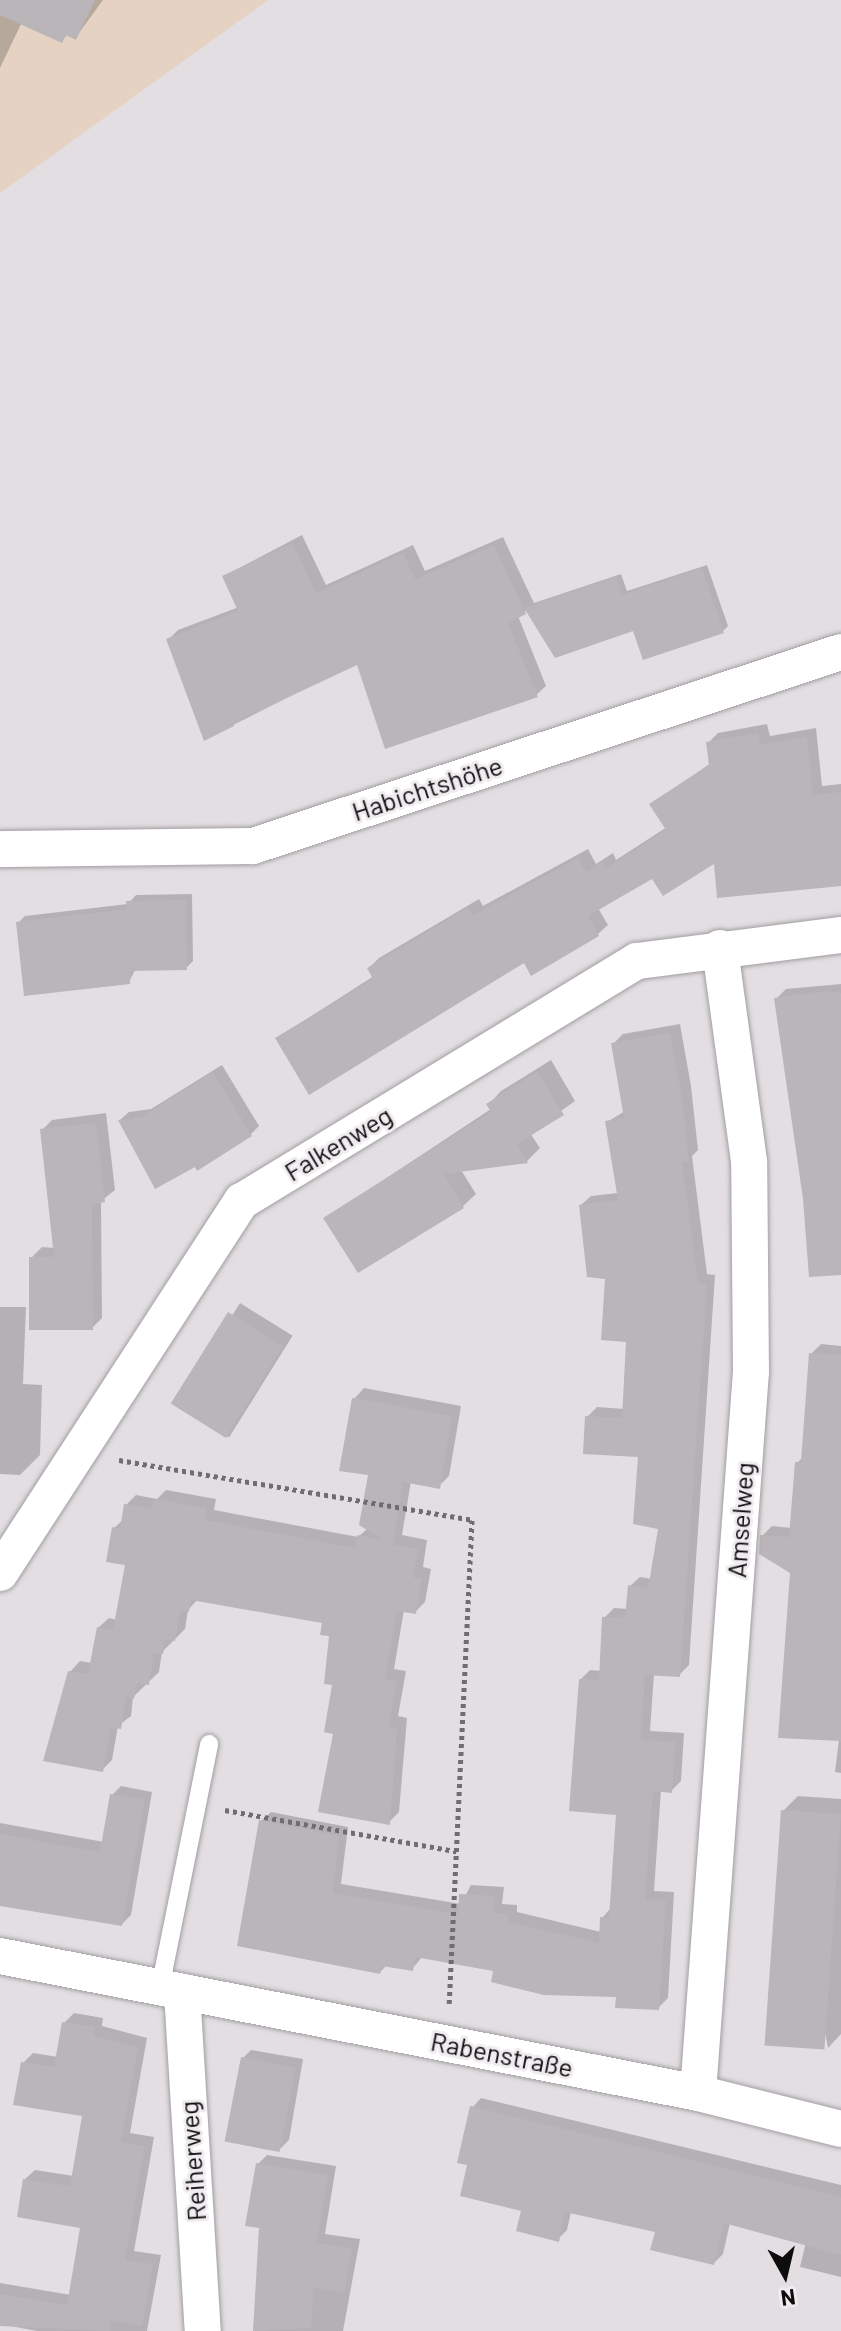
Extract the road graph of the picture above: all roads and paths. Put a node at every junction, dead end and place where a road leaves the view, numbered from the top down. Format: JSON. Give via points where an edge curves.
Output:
{"nodes":[{"id":1,"x":841,"y":652,"type":"edge"},
{"id":2,"x":0,"y":849,"type":"edge"},
{"id":3,"x":841,"y":935,"type":"edge"},
{"id":4,"x":720,"y":948,"type":"junction"},
{"id":5,"x":78,"y":1453,"type":"junction"},
{"id":6,"x":0,"y":1573,"type":"edge"},
{"id":7,"x":209,"y":1744,"type":"dead end"},
{"id":8,"x":197,"y":1805,"type":"junction"},
{"id":9,"x":456,"y":1851,"type":"junction"},
{"id":10,"x":0,"y":1956,"type":"edge"},
{"id":11,"x":171,"y":1990,"type":"junction"},
{"id":12,"x":447,"y":2043,"type":"junction"},
{"id":13,"x":698,"y":2093,"type":"junction"},
{"id":14,"x":841,"y":2129,"type":"edge"},
{"id":15,"x":203,"y":2331,"type":"edge"}],
"edges":[{"from":1,"to":2,"type":"street","name":"Habichtshöhe","via":[[253,846]]},
{"from":3,"to":4,"type":"street","name":"Falkenweg"},
{"from":4,"to":5,"type":"street","name":"Falkenweg","via":[[637,961],[242,1201]]},
{"from":4,"to":13,"type":"street","name":"Amselweg","via":[[749,1161],[751,1372]]},
{"from":5,"to":6,"type":"street","name":"Falkenweg"},
{"from":5,"to":9,"type":"path","via":[[472,1520]]},
{"from":7,"to":8,"type":"lane"},
{"from":8,"to":9,"type":"path"},
{"from":8,"to":11,"type":"lane"},
{"from":9,"to":12,"type":"path"},
{"from":10,"to":11,"type":"street","name":"Rabenstraße"},
{"from":11,"to":12,"type":"street","name":"Rabenstraße"},
{"from":11,"to":15,"type":"street","name":"Reiherweg"},
{"from":12,"to":13,"type":"street","name":"Rabenstraße"},
{"from":13,"to":14,"type":"street","name":"Rabenstraße"}]}
